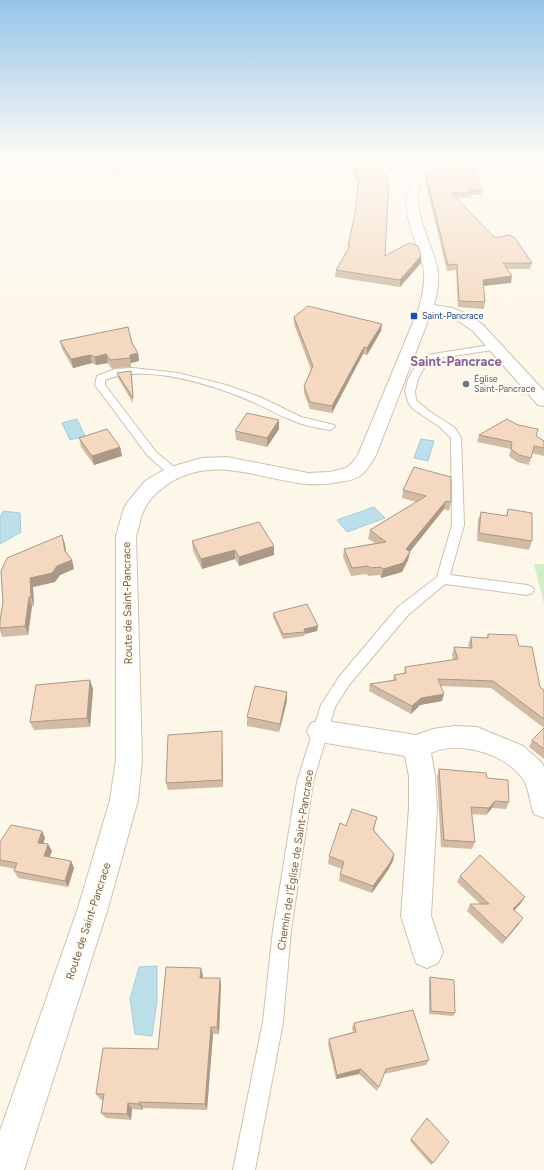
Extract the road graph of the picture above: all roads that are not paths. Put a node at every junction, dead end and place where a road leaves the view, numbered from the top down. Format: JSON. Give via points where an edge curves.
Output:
{"nodes":[{"id":1,"x":415,"y":214,"type":"edge"},
{"id":2,"x":426,"y":308,"type":"junction"},
{"id":3,"x":496,"y":347,"type":"junction"},
{"id":4,"x":544,"y":401,"type":"edge"},
{"id":5,"x":330,"y":427,"type":"dead end"},
{"id":6,"x":174,"y":472,"type":"junction"},
{"id":7,"x":443,"y":579,"type":"junction"},
{"id":8,"x":527,"y":590,"type":"dead end"},
{"id":9,"x":320,"y":731,"type":"junction"},
{"id":10,"x":417,"y":747,"type":"junction"},
{"id":11,"x":544,"y":805,"type":"edge"},
{"id":12,"x":427,"y":952,"type":"dead end"},
{"id":13,"x":5,"y":1170,"type":"edge"},
{"id":14,"x":244,"y":1170,"type":"edge"}],
"edges":[{"from":1,"to":2,"type":"street","name":"Route de Saint-Pancrace","via":[[431,271]]},
{"from":2,"to":3,"type":"street","via":[[447,311],[462,317],[478,328]]},
{"from":2,"to":6,"type":"street","name":"Route de Saint-Pancrace","via":[[360,467],[330,478],[308,480],[227,463],[202,464]]},
{"from":3,"to":4,"type":"street"},
{"from":3,"to":7,"type":"lane","via":[[430,357],[419,367],[412,382],[411,398],[418,409],[451,428],[456,438],[458,525]]},
{"from":5,"to":6,"type":"lane","via":[[298,419],[234,392],[159,372],[119,372],[100,378],[100,385],[152,454]]},
{"from":6,"to":13,"type":"street","name":"Route de Saint-Pancrace","via":[[152,485],[134,508],[126,536],[129,760],[124,800],[93,908]]},
{"from":7,"to":8,"type":"lane"},
{"from":7,"to":9,"type":"lane","name":"Chemin de l'Église de Saint-Pancrace","via":[[403,611],[344,681],[328,705]]},
{"from":9,"to":10,"type":"street"},
{"from":9,"to":14,"type":"lane","name":"Chemin de l'Église de Saint-Pancrace","via":[[305,782],[282,930],[273,1022]]},
{"from":10,"to":11,"type":"street","via":[[433,740],[454,737],[477,738],[514,754],[532,770],[541,788]]},
{"from":10,"to":12,"type":"street","via":[[422,776],[423,808],[416,916]]}]}
